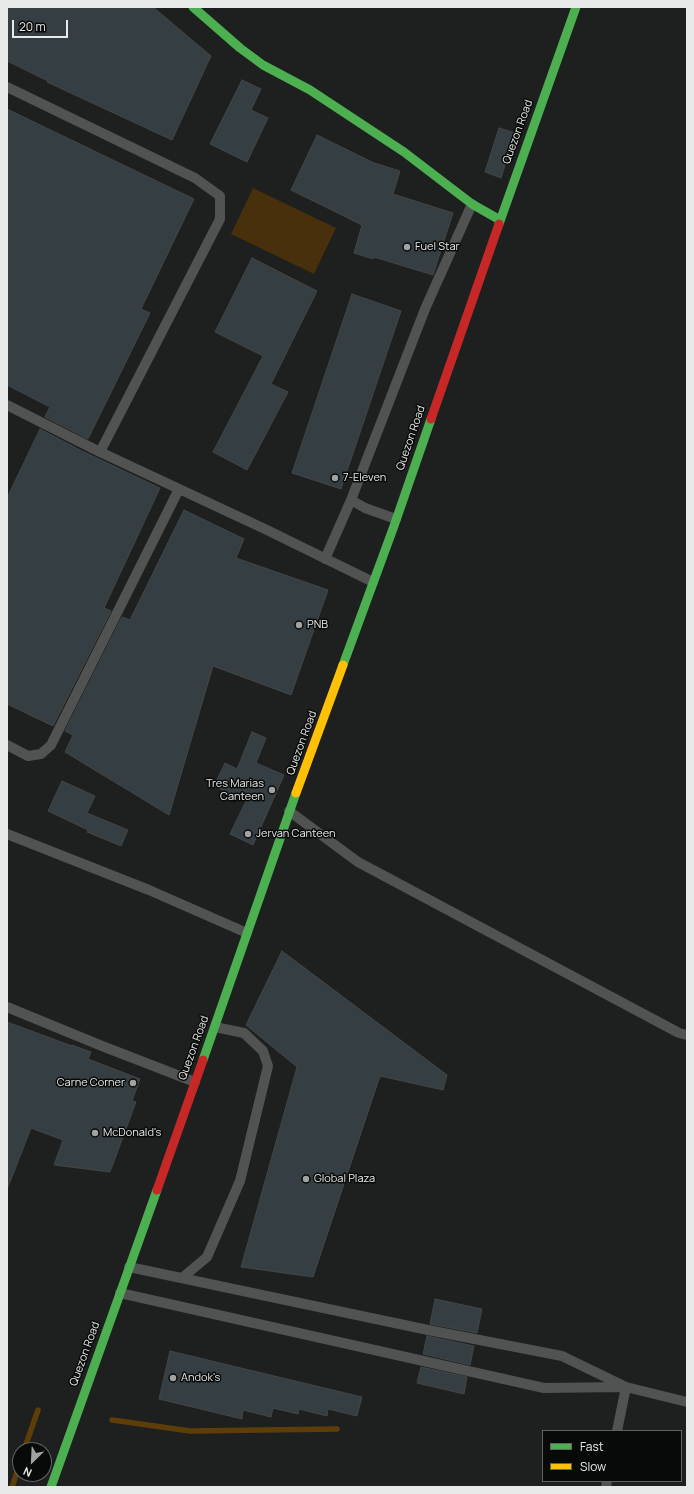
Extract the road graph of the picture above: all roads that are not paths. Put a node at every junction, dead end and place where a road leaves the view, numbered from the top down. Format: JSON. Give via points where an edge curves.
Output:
{"nodes":[{"id":1,"x":193,"y":7,"type":"edge"},
{"id":2,"x":576,"y":7,"type":"edge"},
{"id":3,"x":7,"y":87,"type":"edge"},
{"id":4,"x":472,"y":204,"type":"junction"},
{"id":5,"x":500,"y":220,"type":"junction"},
{"id":6,"x":7,"y":406,"type":"edge"},
{"id":7,"x":100,"y":452,"type":"junction"},
{"id":8,"x":179,"y":489,"type":"junction"},
{"id":9,"x":350,"y":500,"type":"junction"},
{"id":10,"x":396,"y":519,"type":"junction"},
{"id":11,"x":325,"y":559,"type":"junction"},
{"id":12,"x":373,"y":582,"type":"junction"},
{"id":13,"x":7,"y":745,"type":"edge"},
{"id":14,"x":289,"y":811,"type":"junction"},
{"id":15,"x":7,"y":834,"type":"edge"},
{"id":16,"x":247,"y":933,"type":"junction"},
{"id":17,"x":7,"y":1007,"type":"edge"},
{"id":18,"x":215,"y":1027,"type":"junction"},
{"id":19,"x":687,"y":1035,"type":"edge"},
{"id":20,"x":195,"y":1082,"type":"junction"},
{"id":21,"x":129,"y":1267,"type":"junction"},
{"id":22,"x":182,"y":1278,"type":"junction"},
{"id":23,"x":120,"y":1293,"type":"junction"},
{"id":24,"x":626,"y":1387,"type":"junction"},
{"id":25,"x":687,"y":1402,"type":"edge"},
{"id":26,"x":617,"y":1430,"type":"edge"},
{"id":27,"x":51,"y":1487,"type":"edge"}],
"edges":[{"from":1,"to":4,"type":"main road","via":[[263,65],[310,90],[404,152]]},
{"from":2,"to":5,"type":"main road","name":"Quezon Road"},
{"from":3,"to":7,"type":"lane","via":[[194,178],[220,196],[220,219]]},
{"from":4,"to":5,"type":"main road"},
{"from":4,"to":9,"type":"lane","via":[[425,309]]},
{"from":5,"to":10,"type":"main road","name":"Quezon Road"},
{"from":6,"to":7,"type":"lane"},
{"from":7,"to":8,"type":"lane"},
{"from":8,"to":11,"type":"lane"},
{"from":8,"to":13,"type":"lane","via":[[51,745],[41,754],[28,756]]},
{"from":9,"to":10,"type":"lane"},
{"from":9,"to":11,"type":"lane"},
{"from":10,"to":12,"type":"main road","name":"Quezon Road"},
{"from":11,"to":12,"type":"lane"},
{"from":12,"to":14,"type":"main road","name":"Quezon Road"},
{"from":14,"to":16,"type":"main road","name":"Quezon Road"},
{"from":14,"to":19,"type":"lane","via":[[358,862]]},
{"from":15,"to":16,"type":"lane","via":[[149,890]]},
{"from":16,"to":18,"type":"main road","name":"Quezon Road"},
{"from":17,"to":20,"type":"lane"},
{"from":18,"to":20,"type":"main road","name":"Quezon Road"},
{"from":18,"to":22,"type":"lane","via":[[244,1033],[263,1051],[268,1066],[240,1181],[208,1257]]},
{"from":20,"to":21,"type":"main road","name":"Quezon Road"},
{"from":21,"to":22,"type":"lane"},
{"from":21,"to":23,"type":"main road","name":"Quezon Road"},
{"from":22,"to":24,"type":"lane","via":[[562,1356]]},
{"from":23,"to":24,"type":"lane","via":[[544,1388]]},
{"from":23,"to":27,"type":"main road","name":"Quezon Road"},
{"from":24,"to":25,"type":"lane"},
{"from":24,"to":26,"type":"lane"}]}
